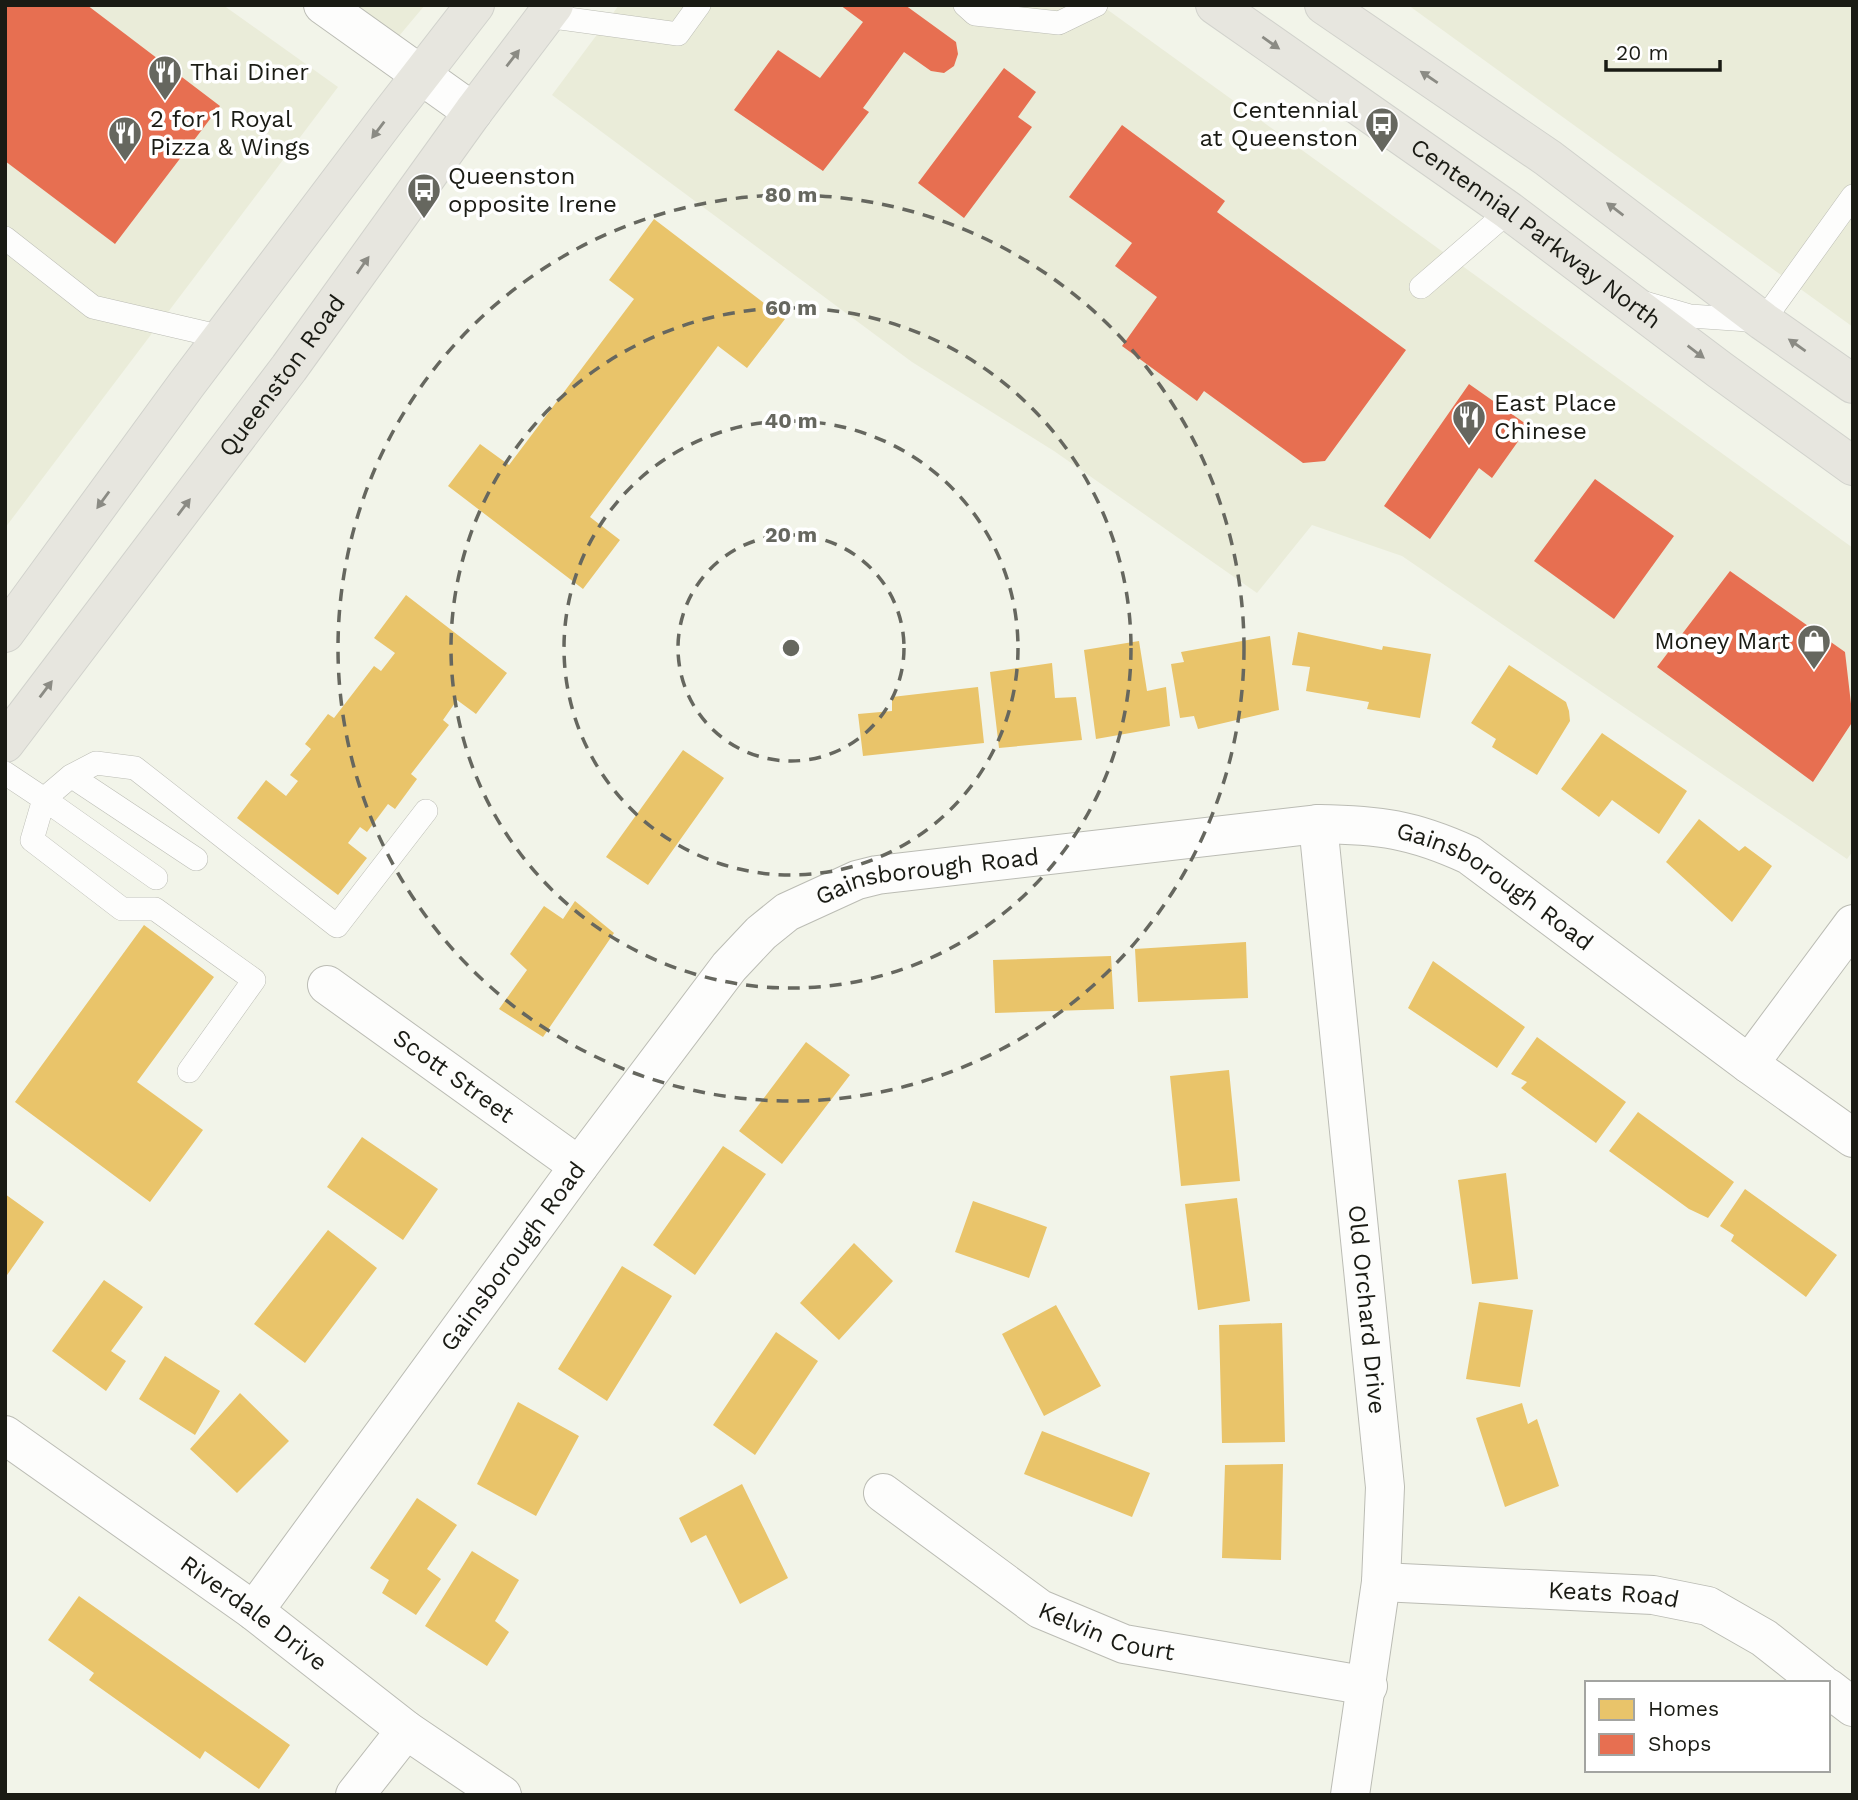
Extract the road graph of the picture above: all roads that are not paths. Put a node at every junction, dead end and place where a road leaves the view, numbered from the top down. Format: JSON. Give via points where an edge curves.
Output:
{"nodes":[{"id":1,"x":475,"y":5,"type":"edge"},
{"id":2,"x":699,"y":5,"type":"edge"},
{"id":3,"x":965,"y":5,"type":"edge"},
{"id":4,"x":1096,"y":5,"type":"edge"},
{"id":5,"x":1214,"y":5,"type":"edge"},
{"id":6,"x":1324,"y":5,"type":"edge"},
{"id":7,"x":337,"y":8,"type":"edge"},
{"id":8,"x":550,"y":10,"type":"edge"},
{"id":9,"x":421,"y":76,"type":"junction"},
{"id":10,"x":473,"y":112,"type":"junction"},
{"id":11,"x":1853,"y":197,"type":"edge"},
{"id":12,"x":1509,"y":211,"type":"junction"},
{"id":13,"x":5,"y":238,"type":"edge"},
{"id":14,"x":1420,"y":287,"type":"dead end"},
{"id":15,"x":1622,"y":296,"type":"junction"},
{"id":16,"x":1763,"y":321,"type":"junction"},
{"id":17,"x":218,"y":343,"type":"junction"},
{"id":18,"x":1853,"y":384,"type":"edge"},
{"id":19,"x":1853,"y":466,"type":"edge"},
{"id":20,"x":5,"y":633,"type":"edge"},
{"id":21,"x":5,"y":743,"type":"edge"},
{"id":22,"x":5,"y":773,"type":"edge"},
{"id":23,"x":71,"y":776,"type":"junction"},
{"id":24,"x":44,"y":799,"type":"junction"},
{"id":25,"x":426,"y":811,"type":"dead end"},
{"id":26,"x":1318,"y":824,"type":"junction"},
{"id":27,"x":196,"y":859,"type":"dead end"},
{"id":28,"x":156,"y":878,"type":"dead end"},
{"id":29,"x":1853,"y":924,"type":"edge"},
{"id":30,"x":327,"y":985,"type":"dead end"},
{"id":31,"x":1749,"y":1064,"type":"junction"},
{"id":32,"x":189,"y":1071,"type":"dead end"},
{"id":33,"x":1853,"y":1138,"type":"edge"},
{"id":34,"x":579,"y":1166,"type":"junction"},
{"id":35,"x":5,"y":1435,"type":"edge"},
{"id":36,"x":883,"y":1493,"type":"dead end"},
{"id":37,"x":1381,"y":1581,"type":"junction"},
{"id":38,"x":254,"y":1611,"type":"junction"},
{"id":39,"x":1818,"y":1681,"type":"edge"},
{"id":40,"x":1368,"y":1686,"type":"junction"},
{"id":41,"x":1830,"y":1690,"type":"edge"},
{"id":42,"x":1853,"y":1707,"type":"edge"},
{"id":43,"x":406,"y":1730,"type":"junction"},
{"id":44,"x":355,"y":1795,"type":"edge"},
{"id":45,"x":502,"y":1795,"type":"edge"},
{"id":46,"x":1350,"y":1795,"type":"edge"}],
"edges":[{"from":1,"to":9,"type":"main road"},
{"from":2,"to":8,"type":"lane","via":[[678,34]]},
{"from":3,"to":4,"type":"lane","via":[[975,13],[1059,23]]},
{"from":5,"to":12,"type":"main road","name":"Centennial Parkway North","one_way":true},
{"from":16,"to":6,"type":"main road","one_way":true,"via":[[1548,158]]},
{"from":7,"to":9,"type":"street"},
{"from":10,"to":8,"type":"main road","name":"Queenston Road","one_way":true},
{"from":9,"to":10,"type":"street"},
{"from":9,"to":17,"type":"main road","one_way":true},
{"from":21,"to":10,"type":"main road","name":"Queenston Road","one_way":true,"via":[[289,368]]},
{"from":11,"to":16,"type":"lane"},
{"from":12,"to":14,"type":"lane"},
{"from":12,"to":15,"type":"main road","name":"Centennial Parkway North"},
{"from":13,"to":17,"type":"lane","via":[[93,307],[205,333]]},
{"from":15,"to":16,"type":"lane","via":[[1690,316]]},
{"from":15,"to":19,"type":"main road","name":"Centennial Parkway North","one_way":true},
{"from":18,"to":16,"type":"main road","one_way":true},
{"from":17,"to":20,"type":"main road","one_way":true},
{"from":22,"to":24,"type":"lane"},
{"from":23,"to":24,"type":"lane"},
{"from":23,"to":25,"type":"lane","via":[[96,763],[135,768],[337,926]]},
{"from":23,"to":27,"type":"lane"},
{"from":24,"to":28,"type":"lane"},
{"from":24,"to":32,"type":"lane","via":[[32,840],[122,909],[155,909],[254,980]]},
{"from":26,"to":31,"type":"street","name":"Gainsborough Road","via":[[1403,830],[1469,855]]},
{"from":26,"to":34,"type":"street","name":"Gainsborough Road","via":[[877,875],[787,912],[729,967]]},
{"from":26,"to":37,"type":"street","name":"Old Orchard Drive","via":[[1385,1487]]},
{"from":29,"to":31,"type":"street"},
{"from":30,"to":34,"type":"street","name":"Scott Street"},
{"from":31,"to":33,"type":"street","name":"Gainsborough Road"},
{"from":34,"to":38,"type":"street","name":"Gainsborough Road"},
{"from":35,"to":38,"type":"street","name":"Riverdale Drive"},
{"from":36,"to":40,"type":"street","name":"Kelvin Court","via":[[1040,1609],[1124,1644]]},
{"from":37,"to":39,"type":"street","name":"Keats Road","via":[[1653,1595],[1708,1606],[1763,1638]]},
{"from":37,"to":40,"type":"street","name":"Old Orchard Drive"},
{"from":38,"to":43,"type":"street","name":"Riverdale Drive"},
{"from":40,"to":46,"type":"street","name":"Old Orchard Drive"},
{"from":41,"to":42,"type":"street"},
{"from":43,"to":44,"type":"street"},
{"from":43,"to":45,"type":"street","name":"Riverdale Drive"}]}
